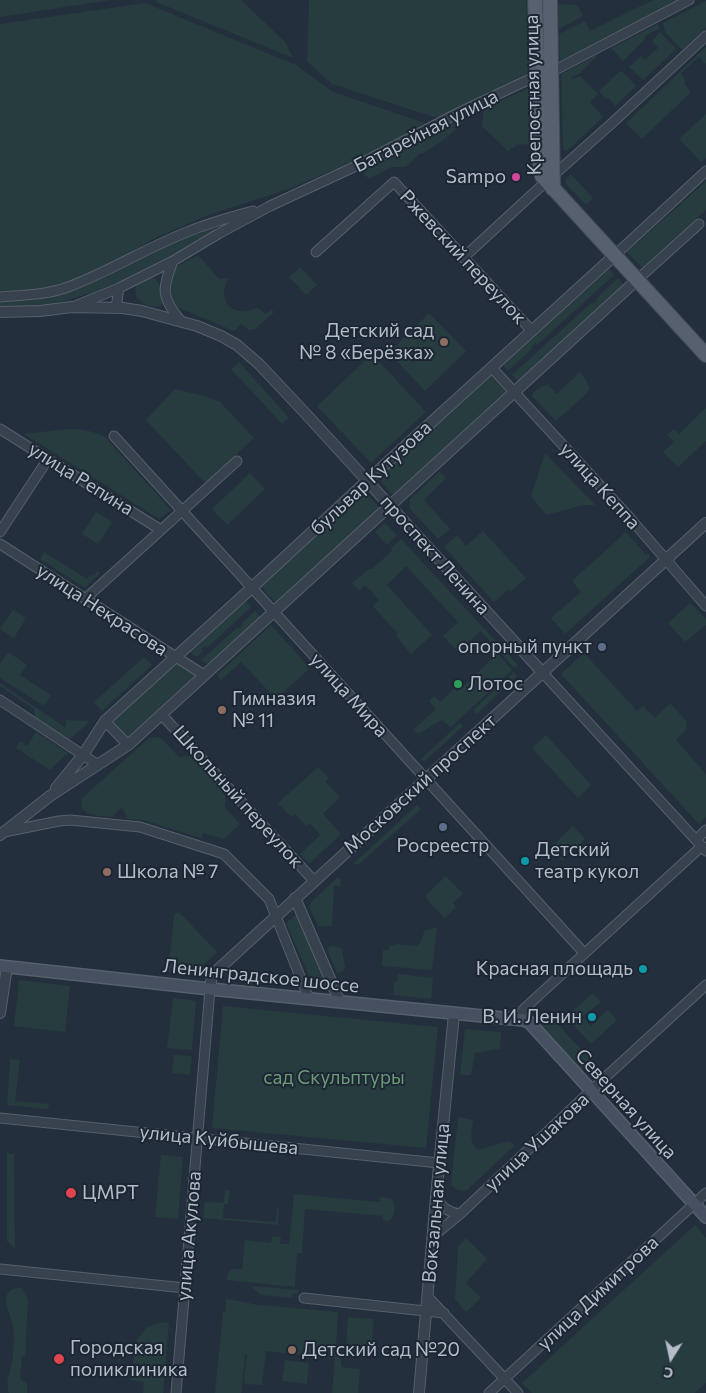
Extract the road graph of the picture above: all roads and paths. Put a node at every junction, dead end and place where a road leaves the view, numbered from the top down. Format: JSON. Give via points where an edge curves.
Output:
{"nodes":[{"id":1,"x":535,"y":0,"type":"edge"},
{"id":2,"x":550,"y":0,"type":"edge"},
{"id":3,"x":689,"y":0,"type":"edge"},
{"id":4,"x":706,"y":36,"type":"edge"},
{"id":5,"x":552,"y":71,"type":"junction"},
{"id":6,"x":538,"y":76,"type":"junction"},
{"id":7,"x":706,"y":171,"type":"edge"},
{"id":8,"x":551,"y":182,"type":"junction"},
{"id":9,"x":270,"y":206,"type":"junction"},
{"id":10,"x":699,"y":224,"type":"dead end"},
{"id":11,"x":316,"y":252,"type":"dead end"},
{"id":12,"x":615,"y":255,"type":"junction"},
{"id":13,"x":463,"y":258,"type":"junction"},
{"id":14,"x":173,"y":261,"type":"junction"},
{"id":15,"x":638,"y":280,"type":"junction"},
{"id":16,"x":118,"y":288,"type":"junction"},
{"id":17,"x":0,"y":297,"type":"edge"},
{"id":18,"x":72,"y":307,"type":"junction"},
{"id":19,"x":116,"y":308,"type":"junction"},
{"id":20,"x":0,"y":312,"type":"edge"},
{"id":21,"x":180,"y":320,"type":"junction"},
{"id":22,"x":532,"y":332,"type":"junction"},
{"id":23,"x":706,"y":355,"type":"edge"},
{"id":24,"x":492,"y":368,"type":"junction"},
{"id":25,"x":515,"y":392,"type":"junction"},
{"id":26,"x":0,"y":429,"type":"edge"},
{"id":27,"x":114,"y":436,"type":"dead end"},
{"id":28,"x":48,"y":459,"type":"junction"},
{"id":29,"x":237,"y":460,"type":"dead end"},
{"id":30,"x":367,"y":481,"type":"junction"},
{"id":31,"x":390,"y":506,"type":"junction"},
{"id":32,"x":182,"y":511,"type":"junction"},
{"id":33,"x":706,"y":523,"type":"edge"},
{"id":34,"x":161,"y":530,"type":"junction"},
{"id":35,"x":0,"y":532,"type":"edge"},
{"id":36,"x":0,"y":544,"type":"edge"},
{"id":37,"x":665,"y":560,"type":"junction"},
{"id":38,"x":252,"y":588,"type":"junction"},
{"id":39,"x":86,"y":599,"type":"junction"},
{"id":40,"x":706,"y":606,"type":"edge"},
{"id":41,"x":274,"y":612,"type":"junction"},
{"id":42,"x":176,"y":657,"type":"junction"},
{"id":43,"x":542,"y":672,"type":"junction"},
{"id":44,"x":204,"y":675,"type":"junction"},
{"id":45,"x":0,"y":700,"type":"edge"},
{"id":46,"x":161,"y":714,"type":"junction"},
{"id":47,"x":105,"y":720,"type":"junction"},
{"id":48,"x":128,"y":745,"type":"junction"},
{"id":49,"x":83,"y":754,"type":"junction"},
{"id":50,"x":98,"y":765,"type":"junction"},
{"id":51,"x":426,"y":779,"type":"junction"},
{"id":52,"x":50,"y":796,"type":"junction"},
{"id":53,"x":706,"y":830,"type":"edge"},
{"id":54,"x":1,"y":832,"type":"edge"},
{"id":55,"x":701,"y":846,"type":"edge"},
{"id":56,"x":314,"y":881,"type":"junction"},
{"id":57,"x":296,"y":898,"type":"junction"},
{"id":58,"x":276,"y":916,"type":"junction"},
{"id":59,"x":584,"y":953,"type":"junction"},
{"id":60,"x":4,"y":966,"type":"edge"},
{"id":61,"x":706,"y":985,"type":"edge"},
{"id":62,"x":210,"y":989,"type":"junction"},
{"id":63,"x":309,"y":999,"type":"junction"},
{"id":64,"x":340,"y":1002,"type":"junction"},
{"id":65,"x":0,"y":1013,"type":"edge"},
{"id":66,"x":454,"y":1014,"type":"junction"},
{"id":67,"x":518,"y":1020,"type":"junction"},
{"id":68,"x":591,"y":1091,"type":"junction"},
{"id":69,"x":0,"y":1118,"type":"edge"},
{"id":70,"x":198,"y":1138,"type":"junction"},
{"id":71,"x":439,"y":1163,"type":"junction"},
{"id":72,"x":706,"y":1193,"type":"edge"},
{"id":73,"x":436,"y":1196,"type":"junction"},
{"id":74,"x":694,"y":1204,"type":"junction"},
{"id":75,"x":460,"y":1214,"type":"junction"},
{"id":76,"x":706,"y":1217,"type":"edge"},
{"id":77,"x":432,"y":1237,"type":"junction"},
{"id":78,"x":0,"y":1269,"type":"edge"},
{"id":79,"x":185,"y":1288,"type":"junction"},
{"id":80,"x":427,"y":1296,"type":"junction"},
{"id":81,"x":304,"y":1298,"type":"dead end"},
{"id":82,"x":426,"y":1311,"type":"junction"},
{"id":83,"x":444,"y":1313,"type":"junction"},
{"id":84,"x":505,"y":1379,"type":"junction"},
{"id":85,"x":176,"y":1393,"type":"edge"},
{"id":86,"x":419,"y":1393,"type":"edge"},
{"id":87,"x":489,"y":1393,"type":"edge"},
{"id":88,"x":518,"y":1393,"type":"edge"}],
"edges":[{"from":1,"to":6,"type":"main road","name":"Крепостная улица"},
{"from":2,"to":5,"type":"main road","name":"Крепостная улица"},
{"from":3,"to":5,"type":"street","name":"Батарейная улица"},
{"from":4,"to":8,"type":"street"},
{"from":5,"to":6,"type":"street","name":"Батарейная улица"},
{"from":5,"to":8,"type":"main road","name":"Крепостная улица"},
{"from":6,"to":8,"type":"main road","name":"Крепостная улица","via":[[541,171],[542,176]]},
{"from":6,"to":9,"type":"street","name":"Батарейная улица"},
{"from":7,"to":12,"type":"street","name":"бульвар Кутузова"},
{"from":8,"to":12,"type":"main road","name":"Крепостная улица"},
{"from":8,"to":13,"type":"street"},
{"from":9,"to":14,"type":"street","name":"Батарейная улица"},
{"from":9,"to":17,"type":"street","name":"Батарейная улица","via":[[186,232],[67,287]]},
{"from":10,"to":15,"type":"street","name":"бульвар Кутузова"},
{"from":11,"to":13,"type":"street","name":"Ржевский переулок","via":[[394,182]]},
{"from":12,"to":15,"type":"main road","name":"Крепостная улица"},
{"from":12,"to":22,"type":"street","name":"бульвар Кутузова"},
{"from":13,"to":22,"type":"street","name":"Ржевский переулок"},
{"from":14,"to":16,"type":"street","name":"Батарейная улица"},
{"from":14,"to":21,"type":"street","via":[[165,293],[170,308]]},
{"from":15,"to":23,"type":"main road","name":"Крепостная улица"},
{"from":15,"to":25,"type":"street","name":"бульвар Кутузова"},
{"from":16,"to":18,"type":"street","name":"Батарейная улица"},
{"from":16,"to":19,"type":"street"},
{"from":18,"to":19,"type":"street","name":"проспект Ленина"},
{"from":18,"to":20,"type":"street","name":"Батарейная улица"},
{"from":19,"to":21,"type":"street","name":"проспект Ленина"},
{"from":21,"to":30,"type":"street","name":"проспект Ленина","via":[[221,336],[249,355]]},
{"from":22,"to":24,"type":"street","name":"бульвар Кутузова"},
{"from":24,"to":25,"type":"street","name":"улица Кеппа"},
{"from":24,"to":30,"type":"street","name":"бульвар Кутузова"},
{"from":25,"to":31,"type":"street","name":"бульвар Кутузова"},
{"from":25,"to":37,"type":"street","name":"улица Кеппа"},
{"from":26,"to":28,"type":"street","name":"улица Репина"},
{"from":27,"to":32,"type":"street","name":"улица Мира"},
{"from":28,"to":34,"type":"street","name":"улица Репина"},
{"from":28,"to":35,"type":"street"},
{"from":29,"to":32,"type":"street"},
{"from":30,"to":31,"type":"street","name":"проспект Ленина"},
{"from":30,"to":38,"type":"street","name":"бульвар Кутузова"},
{"from":31,"to":41,"type":"street","name":"бульвар Кутузова"},
{"from":31,"to":43,"type":"street","name":"проспект Ленина"},
{"from":32,"to":34,"type":"street"},
{"from":32,"to":38,"type":"street","name":"улица Мира"},
{"from":33,"to":37,"type":"street","name":"Московский проспект"},
{"from":34,"to":39,"type":"street"},
{"from":36,"to":39,"type":"street","name":"улица Некрасова"},
{"from":37,"to":40,"type":"street","name":"улица Кеппа"},
{"from":37,"to":43,"type":"street","name":"Московский проспект"},
{"from":38,"to":41,"type":"street","name":"улица Мира"},
{"from":38,"to":42,"type":"street","name":"бульвар Кутузова"},
{"from":39,"to":42,"type":"street","name":"улица Некрасова"},
{"from":41,"to":44,"type":"street","name":"бульвар Кутузова"},
{"from":41,"to":51,"type":"street","name":"улица Мира"},
{"from":42,"to":44,"type":"street","name":"улица Некрасова"},
{"from":42,"to":47,"type":"street","name":"бульвар Кутузова"},
{"from":43,"to":51,"type":"street","name":"Московский проспект"},
{"from":43,"to":55,"type":"street","name":"проспект Ленина"},
{"from":44,"to":46,"type":"street","name":"бульвар Кутузова"},
{"from":45,"to":49,"type":"street"},
{"from":46,"to":48,"type":"street","name":"бульвар Кутузова"},
{"from":46,"to":56,"type":"street","name":"Школьный переулок"},
{"from":47,"to":48,"type":"street"},
{"from":47,"to":49,"type":"street","name":"бульвар Кутузова"},
{"from":48,"to":50,"type":"street","name":"бульвар Кутузова"},
{"from":49,"to":50,"type":"street"},
{"from":49,"to":52,"type":"street","name":"бульвар Кутузова"},
{"from":50,"to":52,"type":"street","name":"бульвар Кутузова"},
{"from":51,"to":56,"type":"street","name":"Московский проспект"},
{"from":51,"to":59,"type":"street","name":"улица Мира"},
{"from":52,"to":54,"type":"street","name":"бульвар Кутузова"},
{"from":53,"to":55,"type":"street"},
{"from":54,"to":58,"type":"street","via":[[70,820],[140,827],[224,854],[269,899]]},
{"from":55,"to":59,"type":"street"},
{"from":56,"to":57,"type":"street","name":"Московский проспект"},
{"from":57,"to":58,"type":"street","name":"Московский проспект"},
{"from":57,"to":64,"type":"street"},
{"from":58,"to":62,"type":"street","name":"Московский проспект","via":[[212,975]]},
{"from":58,"to":63,"type":"street"},
{"from":59,"to":67,"type":"street","via":[[523,1010]]},
{"from":60,"to":62,"type":"main road","name":"Ленинградское шоссе"},
{"from":60,"to":65,"type":"street"},
{"from":61,"to":68,"type":"street","name":"улица Ушакова"},
{"from":62,"to":63,"type":"main road","name":"Ленинградское шоссе"},
{"from":62,"to":70,"type":"street","name":"улица Акулова"},
{"from":63,"to":64,"type":"main road","name":"Ленинградское шоссе"},
{"from":64,"to":66,"type":"main road","name":"Ленинградское шоссе"},
{"from":66,"to":67,"type":"main road","name":"Ленинградское шоссе"},
{"from":66,"to":71,"type":"street","name":"Вокзальная улица"},
{"from":67,"to":68,"type":"main road","name":"Северная улица","via":[[528,1022]]},
{"from":68,"to":74,"type":"main road","name":"Северная улица"},
{"from":68,"to":75,"type":"street","name":"улица Ушакова"},
{"from":69,"to":70,"type":"street","name":"улица Куйбышева"},
{"from":70,"to":71,"type":"street","name":"улица Куйбышева"},
{"from":70,"to":79,"type":"street","name":"улица Акулова"},
{"from":71,"to":73,"type":"street","name":"Вокзальная улица"},
{"from":72,"to":74,"type":"street","name":"улица Димитрова"},
{"from":73,"to":75,"type":"street","via":[[446,1210]]},
{"from":73,"to":77,"type":"street","name":"Вокзальная улица"},
{"from":74,"to":76,"type":"main road","name":"Северная улица"},
{"from":74,"to":84,"type":"street","name":"улица Димитрова"},
{"from":75,"to":77,"type":"street","name":"улица Ушакова"},
{"from":77,"to":80,"type":"street","name":"Вокзальная улица"},
{"from":78,"to":79,"type":"street"},
{"from":79,"to":85,"type":"street","name":"улица Акулова"},
{"from":80,"to":82,"type":"street","name":"Вокзальная улица"},
{"from":80,"to":83,"type":"street"},
{"from":81,"to":82,"type":"street"},
{"from":82,"to":83,"type":"street"},
{"from":82,"to":86,"type":"street","name":"Вокзальная улица"},
{"from":83,"to":84,"type":"street"},
{"from":84,"to":87,"type":"street","name":"улица Димитрова"},
{"from":84,"to":88,"type":"street"}]}
